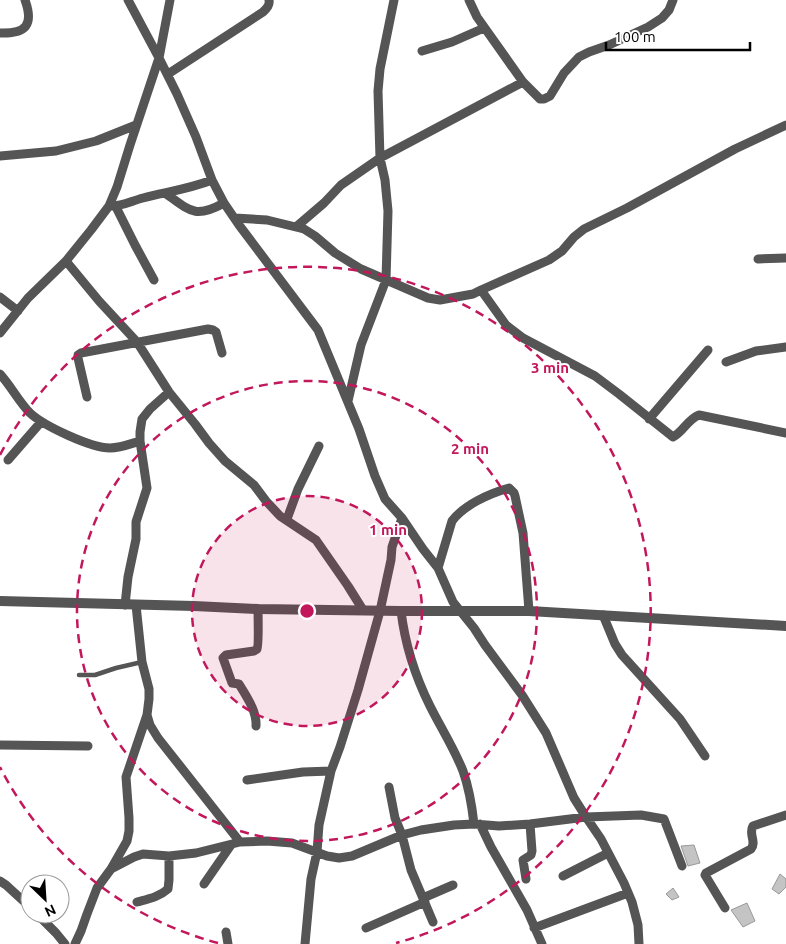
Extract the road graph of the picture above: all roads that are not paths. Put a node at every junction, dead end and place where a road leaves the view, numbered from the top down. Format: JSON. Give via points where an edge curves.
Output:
{"nodes":[{"id":1,"x":26,"y":0,"type":"edge"},
{"id":2,"x":128,"y":0,"type":"edge"},
{"id":3,"x":170,"y":0,"type":"edge"},
{"id":4,"x":269,"y":0,"type":"edge"},
{"id":5,"x":394,"y":0,"type":"edge"},
{"id":6,"x":468,"y":0,"type":"edge"},
{"id":7,"x":673,"y":0,"type":"edge"},
{"id":8,"x":484,"y":28,"type":"junction"},
{"id":9,"x":0,"y":33,"type":"edge"},
{"id":10,"x":422,"y":51,"type":"dead end"},
{"id":11,"x":159,"y":58,"type":"junction"},
{"id":12,"x":168,"y":74,"type":"junction"},
{"id":13,"x":523,"y":82,"type":"junction"},
{"id":14,"x":136,"y":125,"type":"junction"},
{"id":15,"x":786,"y":125,"type":"edge"},
{"id":16,"x":0,"y":156,"type":"edge"},
{"id":17,"x":380,"y":158,"type":"junction"},
{"id":18,"x":212,"y":180,"type":"junction"},
{"id":19,"x":165,"y":193,"type":"junction"},
{"id":20,"x":224,"y":203,"type":"junction"},
{"id":21,"x":112,"y":206,"type":"junction"},
{"id":22,"x":235,"y":218,"type":"junction"},
{"id":23,"x":296,"y":227,"type":"junction"},
{"id":24,"x":786,"y":258,"type":"edge"},
{"id":25,"x":758,"y":259,"type":"dead end"},
{"id":26,"x":66,"y":261,"type":"junction"},
{"id":27,"x":154,"y":280,"type":"dead end"},
{"id":28,"x":386,"y":280,"type":"junction"},
{"id":29,"x":481,"y":290,"type":"junction"},
{"id":30,"x":0,"y":297,"type":"edge"},
{"id":31,"x":18,"y":311,"type":"junction"},
{"id":32,"x":0,"y":333,"type":"edge"},
{"id":33,"x":137,"y":342,"type":"junction"},
{"id":34,"x":786,"y":347,"type":"edge"},
{"id":35,"x":708,"y":350,"type":"dead end"},
{"id":36,"x":222,"y":353,"type":"dead end"},
{"id":37,"x":726,"y":362,"type":"dead end"},
{"id":38,"x":0,"y":374,"type":"edge"},
{"id":39,"x":169,"y":392,"type":"junction"},
{"id":40,"x":88,"y":397,"type":"dead end"},
{"id":41,"x":348,"y":401,"type":"junction"},
{"id":42,"x":649,"y":419,"type":"junction"},
{"id":43,"x":41,"y":422,"type":"junction"},
{"id":44,"x":786,"y":433,"type":"edge"},
{"id":45,"x":140,"y":441,"type":"junction"},
{"id":46,"x":319,"y":446,"type":"dead end"},
{"id":47,"x":8,"y":460,"type":"dead end"},
{"id":48,"x":402,"y":518,"type":"junction"},
{"id":49,"x":286,"y":520,"type":"junction"},
{"id":50,"x":438,"y":568,"type":"junction"},
{"id":51,"x":0,"y":601,"type":"edge"},
{"id":52,"x":125,"y":605,"type":"junction"},
{"id":53,"x":136,"y":605,"type":"junction"},
{"id":54,"x":258,"y":609,"type":"junction"},
{"id":55,"x":363,"y":610,"type":"junction"},
{"id":56,"x":460,"y":610,"type":"junction"},
{"id":57,"x":380,"y":611,"type":"junction"},
{"id":58,"x":401,"y":611,"type":"junction"},
{"id":59,"x":530,"y":611,"type":"junction"},
{"id":60,"x":603,"y":615,"type":"junction"},
{"id":61,"x":786,"y":626,"type":"edge"},
{"id":62,"x":142,"y":662,"type":"junction"},
{"id":63,"x":79,"y":675,"type":"dead end"},
{"id":64,"x":146,"y":715,"type":"junction"},
{"id":65,"x":256,"y":726,"type":"dead end"},
{"id":66,"x":0,"y":745,"type":"edge"},
{"id":67,"x":88,"y":746,"type":"dead end"},
{"id":68,"x":705,"y":756,"type":"dead end"},
{"id":69,"x":330,"y":771,"type":"junction"},
{"id":70,"x":247,"y":780,"type":"dead end"},
{"id":71,"x":389,"y":787,"type":"dead end"},
{"id":72,"x":786,"y":815,"type":"edge"},
{"id":73,"x":586,"y":818,"type":"junction"},
{"id":74,"x":477,"y":824,"type":"junction"},
{"id":75,"x":530,"y":824,"type":"junction"},
{"id":76,"x":402,"y":836,"type":"junction"},
{"id":77,"x":236,"y":844,"type":"junction"},
{"id":78,"x":317,"y":852,"type":"junction"},
{"id":79,"x":608,"y":852,"type":"junction"},
{"id":80,"x":169,"y":856,"type":"junction"},
{"id":81,"x":682,"y":866,"type":"dead end"},
{"id":82,"x":111,"y":869,"type":"junction"},
{"id":83,"x":563,"y":876,"type":"dead end"},
{"id":84,"x":526,"y":879,"type":"dead end"},
{"id":85,"x":0,"y":881,"type":"edge"},
{"id":86,"x":204,"y":884,"type":"dead end"},
{"id":87,"x":453,"y":885,"type":"dead end"},
{"id":88,"x":628,"y":893,"type":"junction"},
{"id":89,"x":20,"y":897,"type":"edge"},
{"id":90,"x":424,"y":900,"type":"junction"},
{"id":91,"x":138,"y":902,"type":"dead end"},
{"id":92,"x":726,"y":908,"type":"dead end"},
{"id":93,"x":434,"y":922,"type":"dead end"},
{"id":94,"x":47,"y":924,"type":"edge"},
{"id":95,"x":366,"y":928,"type":"dead end"},
{"id":96,"x":534,"y":928,"type":"junction"},
{"id":97,"x":226,"y":932,"type":"dead end"},
{"id":98,"x":65,"y":944,"type":"edge"},
{"id":99,"x":75,"y":944,"type":"edge"},
{"id":100,"x":228,"y":944,"type":"edge"},
{"id":101,"x":305,"y":944,"type":"edge"},
{"id":102,"x":542,"y":944,"type":"edge"},
{"id":103,"x":639,"y":944,"type":"edge"}],
"edges":[{"from":1,"to":9,"type":"street","via":[[29,10],[27,24],[16,31]]},
{"from":2,"to":11,"type":"street"},
{"from":3,"to":11,"type":"street"},
{"from":4,"to":12,"type":"street","via":[[268,8],[263,12]]},
{"from":5,"to":17,"type":"street","via":[[378,91]]},
{"from":6,"to":8,"type":"street"},
{"from":7,"to":13,"type":"street","via":[[662,18],[648,27],[579,57],[550,96],[540,99]]},
{"from":8,"to":10,"type":"street"},
{"from":8,"to":13,"type":"street"},
{"from":11,"to":12,"type":"street"},
{"from":11,"to":14,"type":"street"},
{"from":12,"to":18,"type":"street"},
{"from":13,"to":17,"type":"street"},
{"from":14,"to":16,"type":"street","via":[[56,152]]},
{"from":14,"to":21,"type":"street"},
{"from":15,"to":29,"type":"street","via":[[584,229],[549,260]]},
{"from":17,"to":23,"type":"street","via":[[341,185]]},
{"from":17,"to":28,"type":"street","via":[[388,211]]},
{"from":18,"to":19,"type":"street"},
{"from":18,"to":20,"type":"street"},
{"from":19,"to":20,"type":"street","via":[[190,210],[200,212]]},
{"from":19,"to":21,"type":"street"},
{"from":20,"to":22,"type":"street"},
{"from":21,"to":26,"type":"street"},
{"from":21,"to":27,"type":"street"},
{"from":22,"to":23,"type":"street","via":[[267,220]]},
{"from":22,"to":41,"type":"street","via":[[318,330]]},
{"from":23,"to":28,"type":"street","via":[[304,228],[361,269]]},
{"from":24,"to":25,"type":"street"},
{"from":26,"to":31,"type":"street"},
{"from":26,"to":33,"type":"street"},
{"from":28,"to":29,"type":"street","via":[[440,300]]},
{"from":28,"to":41,"type":"street","via":[[362,344]]},
{"from":29,"to":42,"type":"street","via":[[506,325],[523,338],[595,376]]},
{"from":30,"to":31,"type":"street"},
{"from":31,"to":32,"type":"street"},
{"from":33,"to":36,"type":"street","via":[[208,329],[216,332]]},
{"from":33,"to":39,"type":"street"},
{"from":33,"to":40,"type":"street","via":[[78,355]]},
{"from":34,"to":37,"type":"street","via":[[756,351]]},
{"from":35,"to":42,"type":"street"},
{"from":38,"to":43,"type":"street","via":[[29,412]]},
{"from":39,"to":45,"type":"street","via":[[142,419]]},
{"from":39,"to":49,"type":"street","via":[[225,461],[254,485]]},
{"from":41,"to":48,"type":"street","via":[[380,488]]},
{"from":42,"to":44,"type":"street","via":[[673,437],[699,415]]},
{"from":43,"to":45,"type":"street","via":[[66,435],[108,448]]},
{"from":43,"to":47,"type":"street"},
{"from":45,"to":52,"type":"street","via":[[147,488],[136,522]]},
{"from":46,"to":49,"type":"street"},
{"from":48,"to":50,"type":"street"},
{"from":48,"to":57,"type":"street","via":[[392,547]]},
{"from":49,"to":55,"type":"street","via":[[316,540]]},
{"from":50,"to":56,"type":"street"},
{"from":50,"to":59,"type":"street","via":[[456,516],[479,500],[509,488],[516,496],[523,533]]},
{"from":51,"to":52,"type":"street"},
{"from":52,"to":53,"type":"street"},
{"from":53,"to":54,"type":"street"},
{"from":53,"to":62,"type":"street"},
{"from":54,"to":55,"type":"street"},
{"from":54,"to":65,"type":"street","via":[[257,649],[223,658],[232,683],[239,684],[253,709]]},
{"from":55,"to":57,"type":"street"},
{"from":56,"to":58,"type":"street"},
{"from":56,"to":59,"type":"street"},
{"from":56,"to":73,"type":"street","via":[[546,733]]},
{"from":57,"to":58,"type":"street"},
{"from":57,"to":69,"type":"street","via":[[358,690]]},
{"from":58,"to":74,"type":"street","via":[[414,668],[464,772]]},
{"from":59,"to":60,"type":"street"},
{"from":60,"to":61,"type":"street"},
{"from":60,"to":68,"type":"street","via":[[614,644],[680,719]]},
{"from":62,"to":63,"type":"lane","via":[[96,675]]},
{"from":62,"to":64,"type":"street","via":[[149,689]]},
{"from":64,"to":77,"type":"street","via":[[158,738]]},
{"from":64,"to":82,"type":"street","via":[[126,777],[127,841]]},
{"from":66,"to":67,"type":"street"},
{"from":69,"to":70,"type":"street"},
{"from":69,"to":78,"type":"street"},
{"from":71,"to":76,"type":"street"},
{"from":72,"to":92,"type":"street","via":[[753,826],[754,846],[706,873]]},
{"from":73,"to":75,"type":"street"},
{"from":73,"to":79,"type":"street"},
{"from":73,"to":81,"type":"street","via":[[641,814],[664,819]]},
{"from":74,"to":75,"type":"street"},
{"from":74,"to":76,"type":"street","via":[[421,830]]},
{"from":74,"to":96,"type":"street","via":[[527,910]]},
{"from":75,"to":84,"type":"street","via":[[532,850],[524,860]]},
{"from":76,"to":78,"type":"street","via":[[352,856],[339,858]]},
{"from":76,"to":90,"type":"street","via":[[411,870]]},
{"from":77,"to":78,"type":"street","via":[[292,843]]},
{"from":77,"to":80,"type":"street"},
{"from":77,"to":86,"type":"street"},
{"from":78,"to":101,"type":"street"},
{"from":79,"to":83,"type":"street"},
{"from":79,"to":88,"type":"street"},
{"from":80,"to":82,"type":"street","via":[[143,854]]},
{"from":80,"to":91,"type":"street","via":[[168,889]]},
{"from":82,"to":99,"type":"street","via":[[97,888]]},
{"from":85,"to":89,"type":"street"},
{"from":87,"to":90,"type":"street"},
{"from":88,"to":96,"type":"street"},
{"from":88,"to":103,"type":"street","via":[[638,925]]},
{"from":90,"to":93,"type":"street"},
{"from":90,"to":95,"type":"street"},
{"from":94,"to":98,"type":"street"},
{"from":96,"to":102,"type":"street"},
{"from":97,"to":100,"type":"street"}]}
